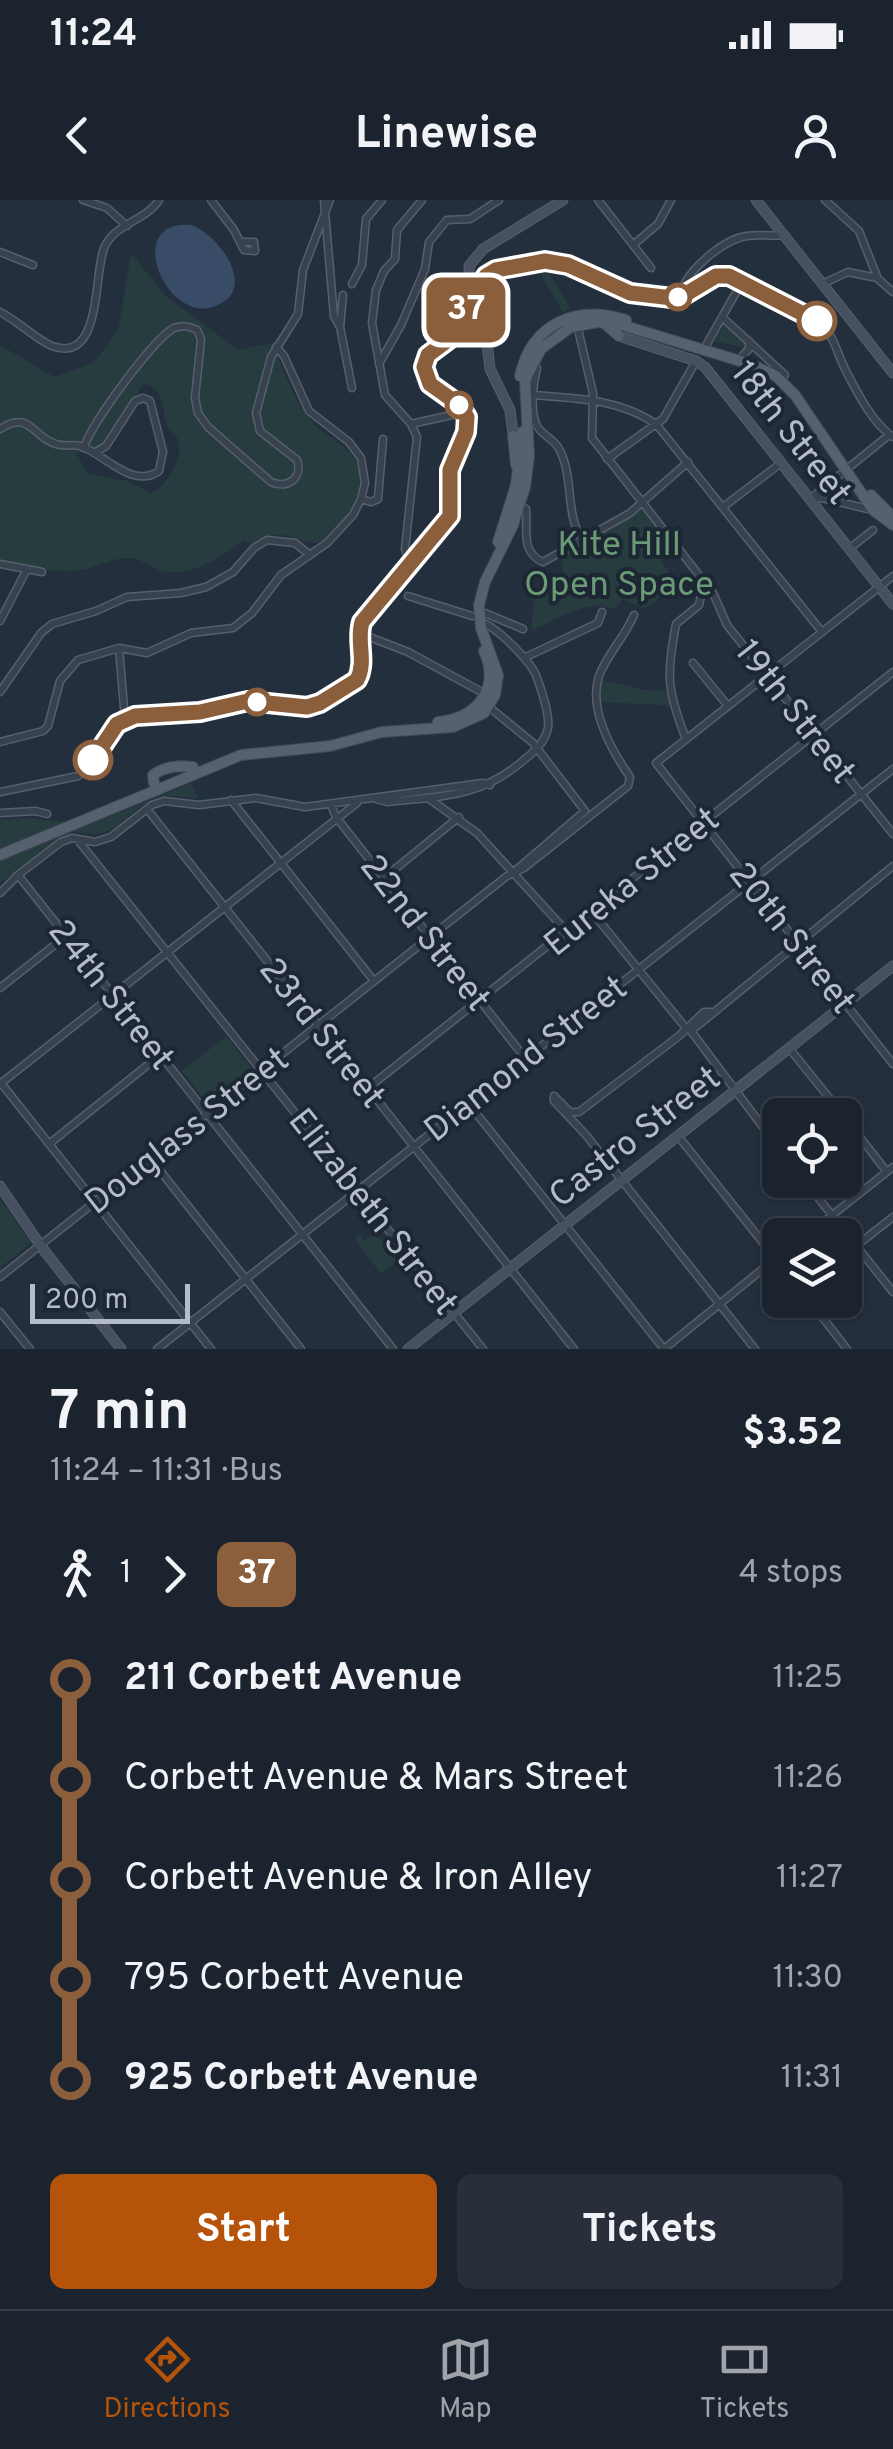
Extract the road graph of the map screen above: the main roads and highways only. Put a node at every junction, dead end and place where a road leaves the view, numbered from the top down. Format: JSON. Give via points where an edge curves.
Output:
{"nodes":[{"id":1,"x":560,"y":322,"type":"junction"},
{"id":2,"x":603,"y":322,"type":"junction"},
{"id":3,"x":577,"y":325,"type":"junction"},
{"id":4,"x":705,"y":347,"type":"junction"},
{"id":5,"x":512,"y":436,"type":"road end"},
{"id":6,"x":525,"y":447,"type":"junction"},
{"id":7,"x":848,"y":467,"type":"junction"},
{"id":8,"x":518,"y":478,"type":"junction"},
{"id":9,"x":516,"y":503,"type":"junction"},
{"id":10,"x":893,"y":518,"type":"edge"},
{"id":11,"x":477,"y":616,"type":"junction"},
{"id":12,"x":157,"y":786,"type":"junction"},
{"id":13,"x":0,"y":852,"type":"edge"}],
"edges":[{"from":1,"to":2,"type":"main road"},
{"from":1,"to":4,"type":"main road","via":[[604,314]]},
{"from":1,"to":6,"type":"main road","via":[[539,338],[522,366]]},
{"from":2,"to":3,"type":"main road"},
{"from":2,"to":3,"type":"main road","via":[[618,336]]},
{"from":2,"to":4,"type":"main road"},
{"from":3,"to":6,"type":"main road","via":[[554,336],[525,386]]},
{"from":4,"to":7,"type":"main road","via":[[781,380]]},
{"from":4,"to":7,"type":"main road","via":[[769,364],[785,375]]},
{"from":5,"to":8,"type":"main road"},
{"from":6,"to":8,"type":"main road"},
{"from":6,"to":9,"type":"main road"},
{"from":7,"to":10,"type":"main road"},
{"from":7,"to":10,"type":"main road","via":[[873,510]]},
{"from":8,"to":9,"type":"main road"},
{"from":9,"to":11,"type":"main road"},
{"from":11,"to":12,"type":"main road","via":[[498,675],[489,706],[475,719],[330,746],[248,753]]},
{"from":11,"to":12,"type":"main road","via":[[490,680],[467,715],[381,725],[328,740],[254,745],[193,767],[160,770],[153,776]]},
{"from":12,"to":13,"type":"main road"},
{"from":12,"to":13,"type":"main road"}]}
